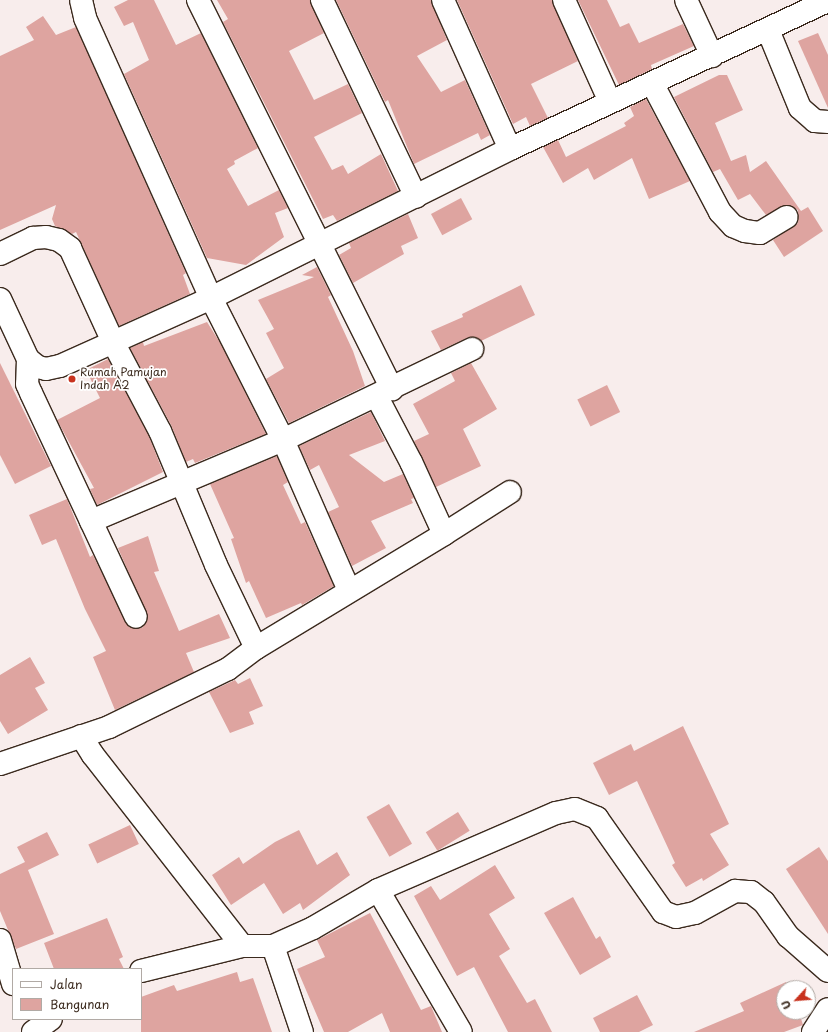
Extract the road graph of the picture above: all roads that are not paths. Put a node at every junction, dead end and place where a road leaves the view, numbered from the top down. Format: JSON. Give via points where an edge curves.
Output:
{"nodes":[{"id":1,"x":81,"y":0,"type":"edge"},
{"id":2,"x":198,"y":0,"type":"edge"},
{"id":3,"x":322,"y":0,"type":"edge"},
{"id":4,"x":443,"y":0,"type":"edge"},
{"id":5,"x":564,"y":0,"type":"edge"},
{"id":6,"x":686,"y":0,"type":"edge"},
{"id":7,"x":828,"y":1,"type":"edge"},
{"id":8,"x":806,"y":5,"type":"edge"},
{"id":9,"x":768,"y":30,"type":"junction"},
{"id":10,"x":712,"y":56,"type":"junction"},
{"id":11,"x":652,"y":83,"type":"junction"},
{"id":12,"x":610,"y":102,"type":"junction"},
{"id":13,"x":828,"y":122,"type":"edge"},
{"id":14,"x":510,"y":149,"type":"junction"},
{"id":15,"x":416,"y":197,"type":"junction"},
{"id":16,"x":787,"y":217,"type":"dead end"},
{"id":17,"x":320,"y":245,"type":"junction"},
{"id":18,"x":0,"y":254,"type":"edge"},
{"id":19,"x":211,"y":298,"type":"junction"},
{"id":20,"x":0,"y":299,"type":"edge"},
{"id":21,"x":113,"y":342,"type":"junction"},
{"id":22,"x":472,"y":349,"type":"dead end"},
{"id":23,"x":28,"y":359,"type":"junction"},
{"id":24,"x":384,"y":393,"type":"junction"},
{"id":25,"x":283,"y":440,"type":"junction"},
{"id":26,"x":180,"y":482,"type":"junction"},
{"id":27,"x":510,"y":492,"type":"dead end"},
{"id":28,"x":91,"y":522,"type":"junction"},
{"id":29,"x":444,"y":534,"type":"junction"},
{"id":30,"x":349,"y":590,"type":"junction"},
{"id":31,"x":136,"y":617,"type":"dead end"},
{"id":32,"x":256,"y":648,"type":"junction"},
{"id":33,"x":81,"y":736,"type":"junction"},
{"id":34,"x":0,"y":764,"type":"edge"},
{"id":35,"x":378,"y":890,"type":"junction"},
{"id":36,"x":0,"y":940,"type":"edge"},
{"id":37,"x":242,"y":946,"type":"junction"},
{"id":38,"x":273,"y":946,"type":"junction"},
{"id":39,"x":142,"y":971,"type":"edge"},
{"id":40,"x":828,"y":972,"type":"edge"},
{"id":41,"x":12,"y":981,"type":"edge"},
{"id":42,"x":24,"y":1020,"type":"edge"},
{"id":43,"x":50,"y":1020,"type":"edge"},
{"id":44,"x":28,"y":1032,"type":"edge"},
{"id":45,"x":33,"y":1032,"type":"edge"},
{"id":46,"x":302,"y":1032,"type":"edge"},
{"id":47,"x":461,"y":1032,"type":"edge"}],
"edges":[{"from":1,"to":19,"type":"street","via":[[85,18]]},
{"from":2,"to":17,"type":"street"},
{"from":3,"to":15,"type":"street"},
{"from":4,"to":14,"type":"street"},
{"from":5,"to":12,"type":"street"},
{"from":6,"to":10,"type":"street"},
{"from":7,"to":8,"type":"street"},
{"from":8,"to":9,"type":"street"},
{"from":9,"to":10,"type":"street"},
{"from":9,"to":13,"type":"street","via":[[800,108],[815,121]]},
{"from":10,"to":11,"type":"street"},
{"from":11,"to":12,"type":"street"},
{"from":11,"to":16,"type":"street","via":[[720,212],[733,226],[760,233]]},
{"from":12,"to":14,"type":"street"},
{"from":14,"to":15,"type":"street"},
{"from":15,"to":17,"type":"street"},
{"from":17,"to":19,"type":"street"},
{"from":17,"to":24,"type":"street"},
{"from":18,"to":21,"type":"street","via":[[33,238],[59,240],[70,248]]},
{"from":19,"to":21,"type":"street"},
{"from":19,"to":25,"type":"street"},
{"from":20,"to":23,"type":"street"},
{"from":21,"to":23,"type":"street","via":[[60,366],[46,369],[38,367]]},
{"from":21,"to":26,"type":"street","via":[[160,431]]},
{"from":22,"to":24,"type":"street"},
{"from":23,"to":28,"type":"street","via":[[27,384]]},
{"from":24,"to":25,"type":"street"},
{"from":24,"to":29,"type":"street","via":[[411,462]]},
{"from":25,"to":26,"type":"street"},
{"from":25,"to":30,"type":"street"},
{"from":26,"to":28,"type":"street"},
{"from":26,"to":32,"type":"street"},
{"from":27,"to":29,"type":"street"},
{"from":28,"to":31,"type":"street"},
{"from":29,"to":30,"type":"street"},
{"from":30,"to":32,"type":"street"},
{"from":32,"to":33,"type":"street","via":[[228,669],[184,692],[109,727]]},
{"from":33,"to":34,"type":"street"},
{"from":33,"to":37,"type":"street","via":[[93,755]]},
{"from":35,"to":38,"type":"street","via":[[313,928]]},
{"from":35,"to":40,"type":"street","via":[[556,813],[575,809],[597,818],[663,912],[676,918],[695,913],[735,890],[751,892],[764,902],[788,936]]},
{"from":35,"to":47,"type":"street"},
{"from":36,"to":41,"type":"street"},
{"from":37,"to":38,"type":"street"},
{"from":37,"to":39,"type":"street"},
{"from":38,"to":46,"type":"street"},
{"from":42,"to":44,"type":"street"},
{"from":43,"to":45,"type":"street"}]}
